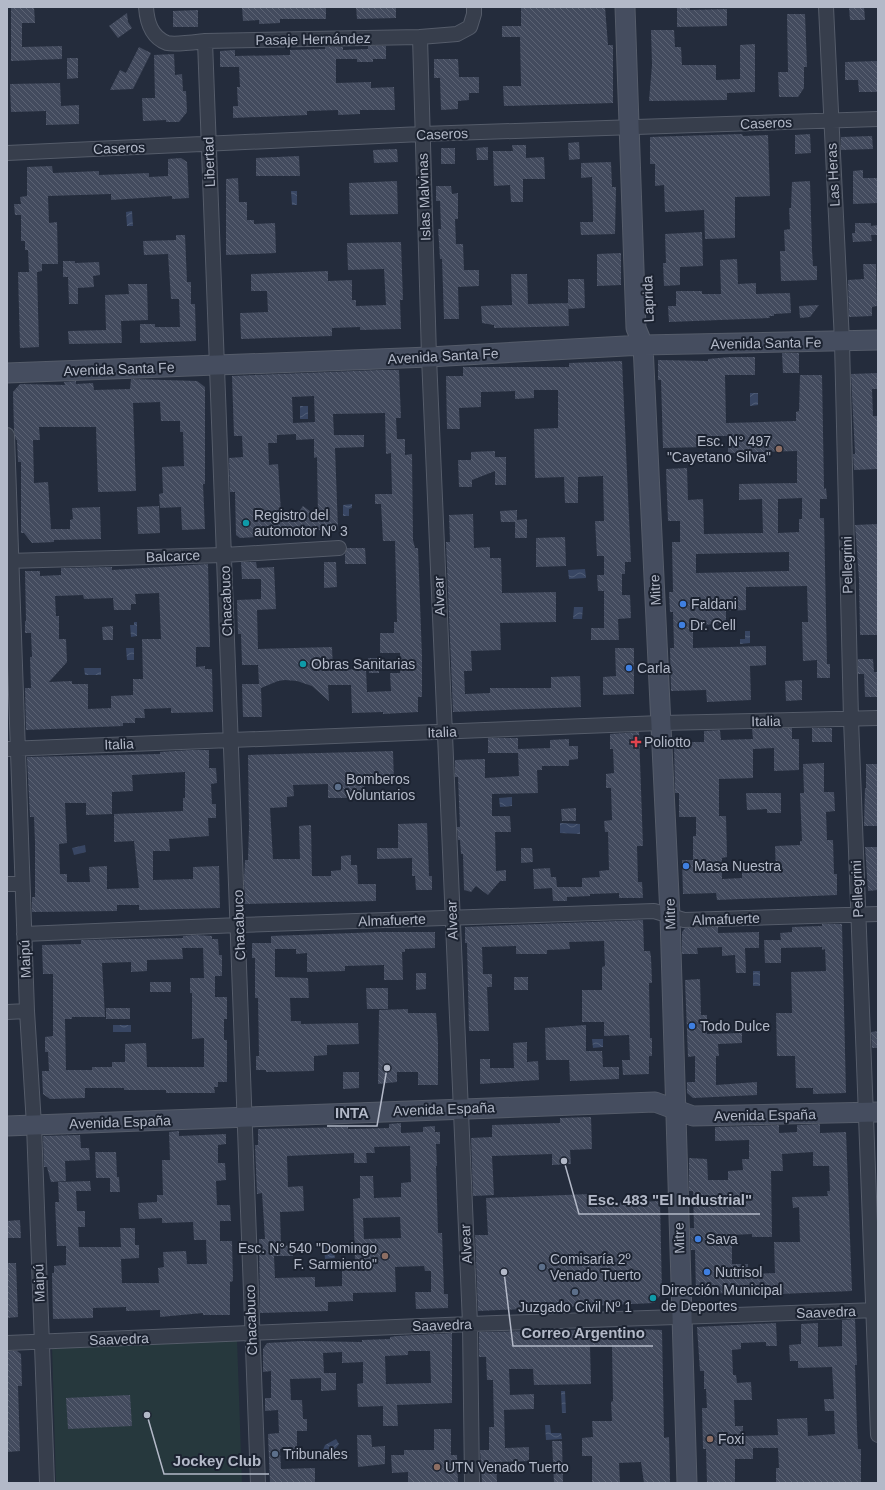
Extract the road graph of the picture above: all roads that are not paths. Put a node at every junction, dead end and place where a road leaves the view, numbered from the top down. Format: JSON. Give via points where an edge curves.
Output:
{"nodes":[{"id":1,"x":146,"y":7,"type":"edge"},
{"id":2,"x":474,"y":7,"type":"edge"},
{"id":3,"x":625,"y":7,"type":"edge"},
{"id":4,"x":638,"y":7,"type":"edge"},
{"id":5,"x":826,"y":7,"type":"edge"},
{"id":6,"x":420,"y":37,"type":"junction"},
{"id":7,"x":205,"y":41,"type":"junction"},
{"id":8,"x":878,"y":119,"type":"edge"},
{"id":9,"x":830,"y":121,"type":"junction"},
{"id":10,"x":636,"y":127,"type":"junction"},
{"id":11,"x":422,"y":134,"type":"junction"},
{"id":12,"x":208,"y":144,"type":"junction"},
{"id":13,"x":7,"y":153,"type":"edge"},
{"id":14,"x":878,"y":340,"type":"edge"},
{"id":15,"x":842,"y":342,"type":"junction"},
{"id":16,"x":643,"y":345,"type":"junction"},
{"id":17,"x":429,"y":357,"type":"junction"},
{"id":18,"x":218,"y":366,"type":"junction"},
{"id":19,"x":7,"y":373,"type":"edge"},
{"id":20,"x":7,"y":435,"type":"edge"},
{"id":21,"x":339,"y":548,"type":"dead end"},
{"id":22,"x":224,"y":555,"type":"junction"},
{"id":23,"x":9,"y":561,"type":"edge"},
{"id":24,"x":878,"y":718,"type":"edge"},
{"id":25,"x":851,"y":719,"type":"junction"},
{"id":26,"x":661,"y":723,"type":"junction"},
{"id":27,"x":445,"y":732,"type":"junction"},
{"id":28,"x":231,"y":740,"type":"junction"},
{"id":29,"x":12,"y":749,"type":"edge"},
{"id":30,"x":7,"y":884,"type":"edge"},
{"id":31,"x":22,"y":884,"type":"junction"},
{"id":32,"x":858,"y":914,"type":"junction"},
{"id":33,"x":878,"y":914,"type":"edge"},
{"id":34,"x":670,"y":916,"type":"junction"},
{"id":35,"x":452,"y":918,"type":"junction"},
{"id":36,"x":239,"y":925,"type":"junction"},
{"id":37,"x":24,"y":934,"type":"junction"},
{"id":38,"x":27,"y":1011,"type":"junction"},
{"id":39,"x":7,"y":1012,"type":"edge"},
{"id":40,"x":459,"y":1108,"type":"junction"},
{"id":41,"x":676,"y":1110,"type":"junction"},
{"id":42,"x":871,"y":1112,"type":"edge"},
{"id":43,"x":246,"y":1117,"type":"junction"},
{"id":44,"x":34,"y":1125,"type":"junction"},
{"id":45,"x":7,"y":1126,"type":"edge"},
{"id":46,"x":876,"y":1310,"type":"edge"},
{"id":47,"x":682,"y":1317,"type":"junction"},
{"id":48,"x":470,"y":1324,"type":"junction"},
{"id":49,"x":251,"y":1334,"type":"junction"},
{"id":50,"x":41,"y":1342,"type":"junction"},
{"id":51,"x":7,"y":1343,"type":"edge"},
{"id":52,"x":878,"y":1436,"type":"edge"},
{"id":53,"x":47,"y":1483,"type":"edge"},
{"id":54,"x":258,"y":1483,"type":"edge"},
{"id":55,"x":472,"y":1483,"type":"edge"},
{"id":56,"x":687,"y":1483,"type":"edge"}],
"edges":[{"from":1,"to":7,"type":"street","via":[[146,22],[155,34],[167,43]]},
{"from":2,"to":6,"type":"street","via":[[470,27],[457,34]]},
{"from":3,"to":10,"type":"main road","name":"Laprida"},
{"from":4,"to":10,"type":"main road","name":"Laprida"},
{"from":5,"to":9,"type":"street","name":"Las Heras"},
{"from":6,"to":7,"type":"street","name":"Pasaje Hernández"},
{"from":6,"to":11,"type":"street","name":"Islas Malvinas"},
{"from":7,"to":12,"type":"street","name":"Libertad"},
{"from":8,"to":9,"type":"street","name":"Caseros"},
{"from":9,"to":10,"type":"street","name":"Caseros"},
{"from":9,"to":15,"type":"street","name":"Las Heras"},
{"from":10,"to":11,"type":"street","name":"Caseros"},
{"from":10,"to":16,"type":"main road","name":"Laprida","via":[[636,328]]},
{"from":11,"to":12,"type":"street","name":"Caseros"},
{"from":11,"to":17,"type":"street","name":"Islas Malvinas"},
{"from":12,"to":13,"type":"street","name":"Caseros"},
{"from":12,"to":18,"type":"street","name":"Libertad"},
{"from":14,"to":15,"type":"main road","name":"Avenida Santa Fe"},
{"from":15,"to":16,"type":"main road","name":"Avenida Santa Fe"},
{"from":15,"to":25,"type":"street","name":"Pellegrini"},
{"from":16,"to":17,"type":"main road","name":"Avenida Santa Fe"},
{"from":16,"to":26,"type":"main road","name":"Mitre"},
{"from":17,"to":18,"type":"main road","name":"Avenida Santa Fe"},
{"from":17,"to":27,"type":"street","name":"Alvear"},
{"from":18,"to":19,"type":"main road","name":"Avenida Santa Fe"},
{"from":18,"to":22,"type":"street","name":"Chacabuco"},
{"from":20,"to":23,"type":"street","name":"Maipú"},
{"from":21,"to":22,"type":"street","name":"Balcarce"},
{"from":22,"to":23,"type":"street","name":"Balcarce"},
{"from":22,"to":28,"type":"street","name":"Chacabuco"},
{"from":23,"to":29,"type":"street","name":"Maipú"},
{"from":24,"to":25,"type":"street","name":"Italia"},
{"from":25,"to":26,"type":"street","name":"Italia"},
{"from":25,"to":32,"type":"street","name":"Pellegrini"},
{"from":26,"to":27,"type":"street","name":"Italia"},
{"from":26,"to":34,"type":"main road","name":"Mitre"},
{"from":27,"to":28,"type":"street","name":"Italia"},
{"from":27,"to":35,"type":"street","name":"Alvear"},
{"from":28,"to":29,"type":"street","name":"Italia"},
{"from":28,"to":36,"type":"street","name":"Chacabuco"},
{"from":29,"to":31,"type":"street","name":"Maipú"},
{"from":30,"to":31,"type":"street"},
{"from":31,"to":37,"type":"street","name":"Maipú"},
{"from":32,"to":33,"type":"street","name":"Almafuerte"},
{"from":32,"to":34,"type":"street","name":"Almafuerte","via":[[684,920]]},
{"from":32,"to":42,"type":"street","name":"Pellegrini"},
{"from":34,"to":35,"type":"street","name":"Almafuerte","via":[[654,912]]},
{"from":34,"to":41,"type":"main road","name":"Mitre"},
{"from":35,"to":36,"type":"street","name":"Almafuerte"},
{"from":35,"to":40,"type":"street","name":"Alvear"},
{"from":36,"to":37,"type":"street","name":"Almafuerte"},
{"from":36,"to":43,"type":"street","name":"Chacabuco"},
{"from":37,"to":38,"type":"street","name":"Maipú"},
{"from":38,"to":39,"type":"street"},
{"from":38,"to":44,"type":"street","name":"Maipú"},
{"from":40,"to":41,"type":"main road","name":"Avenida España","via":[[655,1102]]},
{"from":40,"to":43,"type":"main road","name":"Avenida España"},
{"from":40,"to":48,"type":"street","name":"Alvear"},
{"from":41,"to":42,"type":"main road","name":"Avenida España","via":[[694,1116]]},
{"from":41,"to":47,"type":"main road","name":"Mitre"},
{"from":42,"to":46,"type":"street","name":"Pellegrini"},
{"from":43,"to":44,"type":"main road","name":"Avenida España"},
{"from":43,"to":49,"type":"street","name":"Chacabuco"},
{"from":44,"to":45,"type":"main road","name":"Avenida España"},
{"from":44,"to":50,"type":"street","name":"Maipú"},
{"from":46,"to":47,"type":"street","name":"Saavedra"},
{"from":46,"to":52,"type":"street","name":"Pellegrini"},
{"from":47,"to":48,"type":"street","name":"Saavedra"},
{"from":47,"to":56,"type":"main road","name":"Mitre"},
{"from":48,"to":49,"type":"street","name":"Saavedra"},
{"from":48,"to":55,"type":"street","name":"Alvear"},
{"from":49,"to":50,"type":"street","name":"Saavedra"},
{"from":49,"to":54,"type":"street","name":"Chacabuco"},
{"from":50,"to":51,"type":"street","name":"Saavedra"},
{"from":50,"to":53,"type":"street","name":"Maipú"}]}
